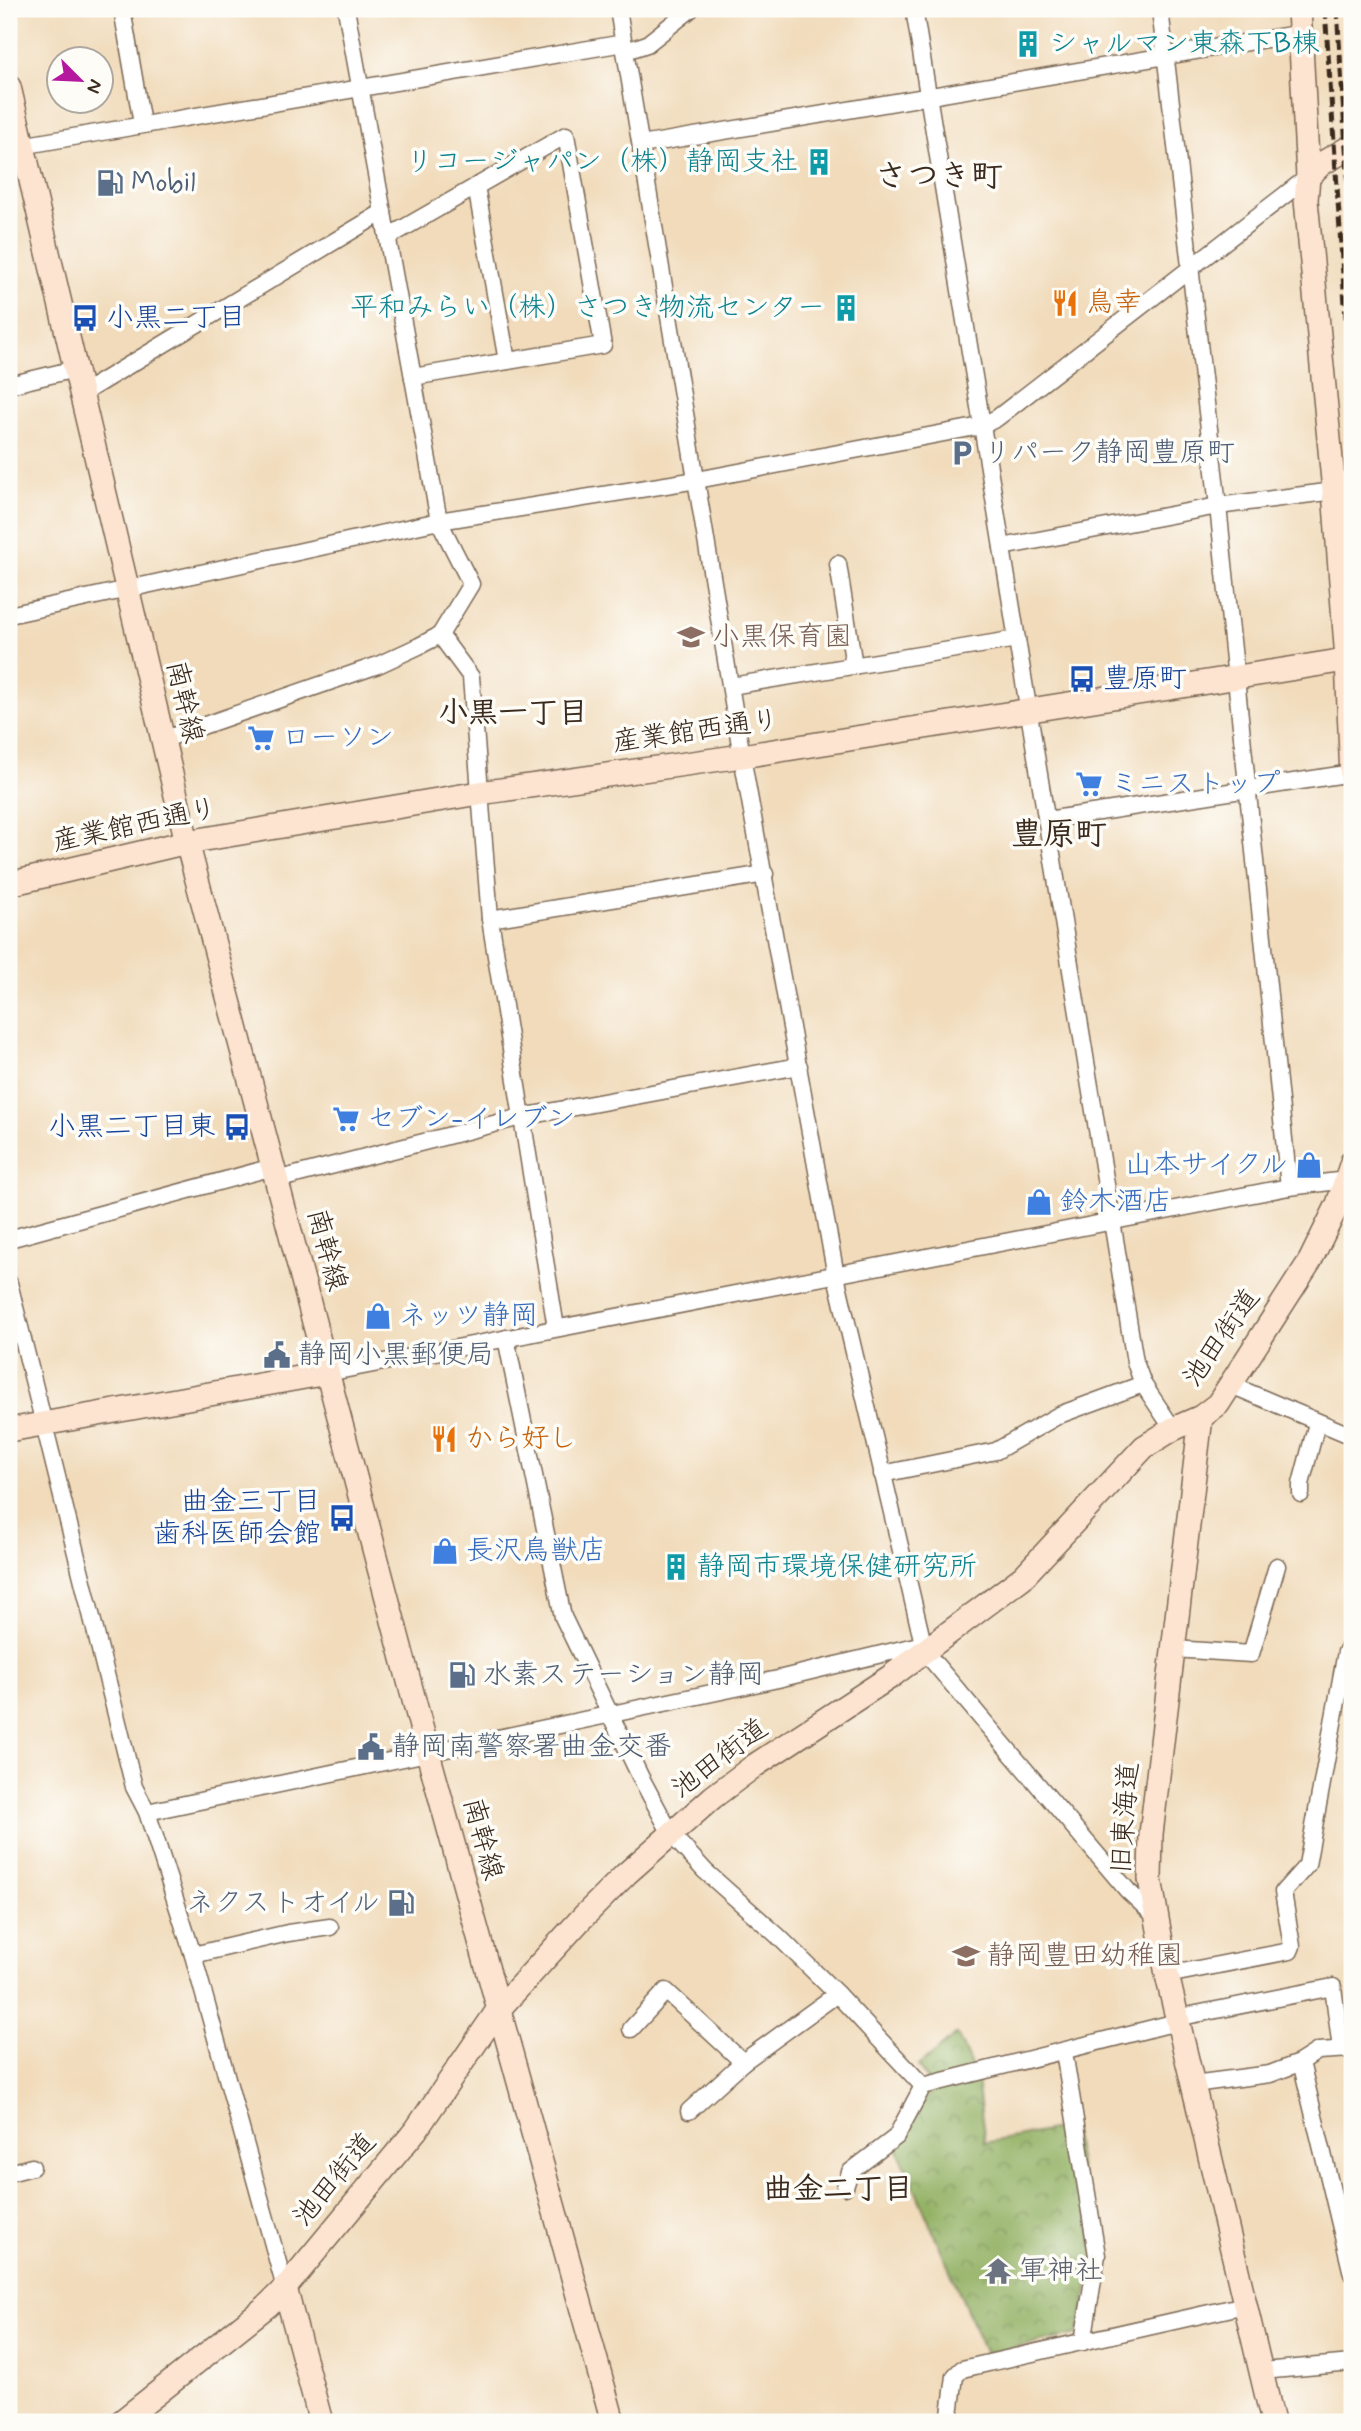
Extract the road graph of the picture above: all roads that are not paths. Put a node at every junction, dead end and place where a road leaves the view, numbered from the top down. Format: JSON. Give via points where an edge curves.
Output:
{"nodes":[{"id":1,"x":122,"y":9,"type":"edge"},
{"id":2,"x":346,"y":9,"type":"edge"},
{"id":3,"x":618,"y":9,"type":"edge"},
{"id":4,"x":691,"y":9,"type":"edge"},
{"id":5,"x":914,"y":9,"type":"edge"},
{"id":6,"x":1160,"y":9,"type":"edge"},
{"id":7,"x":1299,"y":9,"type":"edge"},
{"id":8,"x":1301,"y":33,"type":"junction"},
{"id":9,"x":625,"y":47,"type":"junction"},
{"id":10,"x":1166,"y":56,"type":"junction"},
{"id":11,"x":9,"y":86,"type":"edge"},
{"id":12,"x":359,"y":88,"type":"junction"},
{"id":13,"x":928,"y":96,"type":"junction"},
{"id":14,"x":142,"y":124,"type":"junction"},
{"id":15,"x":641,"y":145,"type":"junction"},
{"id":16,"x":15,"y":146,"type":"edge"},
{"id":17,"x":1352,"y":146,"type":"edge"},
{"id":18,"x":1308,"y":177,"type":"junction"},
{"id":19,"x":476,"y":186,"type":"junction"},
{"id":20,"x":383,"y":212,"type":"junction"},
{"id":21,"x":388,"y":236,"type":"junction"},
{"id":22,"x":1191,"y":267,"type":"junction"},
{"id":23,"x":507,"y":361,"type":"junction"},
{"id":24,"x":75,"y":369,"type":"junction"},
{"id":25,"x":413,"y":377,"type":"junction"},
{"id":26,"x":9,"y":386,"type":"edge"},
{"id":27,"x":81,"y":394,"type":"junction"},
{"id":28,"x":981,"y":426,"type":"junction"},
{"id":29,"x":697,"y":480,"type":"junction"},
{"id":30,"x":1334,"y":491,"type":"junction"},
{"id":31,"x":1218,"y":506,"type":"junction"},
{"id":32,"x":439,"y":521,"type":"junction"},
{"id":33,"x":1002,"y":547,"type":"junction"},
{"id":34,"x":838,"y":564,"type":"dead end"},
{"id":35,"x":127,"y":588,"type":"junction"},
{"id":36,"x":9,"y":615,"type":"edge"},
{"id":37,"x":440,"y":635,"type":"junction"},
{"id":38,"x":1017,"y":639,"type":"junction"},
{"id":39,"x":1349,"y":659,"type":"edge"},
{"id":40,"x":854,"y":666,"type":"junction"},
{"id":41,"x":1234,"y":676,"type":"junction"},
{"id":42,"x":731,"y":686,"type":"junction"},
{"id":43,"x":1030,"y":709,"type":"junction"},
{"id":44,"x":162,"y":740,"type":"junction"},
{"id":45,"x":742,"y":756,"type":"junction"},
{"id":46,"x":1352,"y":775,"type":"edge"},
{"id":47,"x":1248,"y":788,"type":"junction"},
{"id":48,"x":479,"y":793,"type":"junction"},
{"id":49,"x":1047,"y":820,"type":"junction"},
{"id":50,"x":187,"y":842,"type":"junction"},
{"id":51,"x":765,"y":874,"type":"junction"},
{"id":52,"x":9,"y":884,"type":"edge"},
{"id":53,"x":490,"y":919,"type":"junction"},
{"id":54,"x":799,"y":1066,"type":"junction"},
{"id":55,"x":521,"y":1117,"type":"junction"},
{"id":56,"x":1349,"y":1171,"type":"edge"},
{"id":57,"x":275,"y":1173,"type":"junction"},
{"id":58,"x":1289,"y":1187,"type":"junction"},
{"id":59,"x":1345,"y":1204,"type":"edge"},
{"id":60,"x":1114,"y":1222,"type":"junction"},
{"id":61,"x":9,"y":1239,"type":"edge"},
{"id":62,"x":836,"y":1276,"type":"junction"},
{"id":63,"x":9,"y":1283,"type":"edge"},
{"id":64,"x":556,"y":1328,"type":"junction"},
{"id":65,"x":506,"y":1338,"type":"junction"},
{"id":66,"x":327,"y":1373,"type":"junction"},
{"id":67,"x":1143,"y":1384,"type":"junction"},
{"id":68,"x":1231,"y":1385,"type":"junction"},
{"id":69,"x":1202,"y":1417,"type":"junction"},
{"id":70,"x":43,"y":1423,"type":"junction"},
{"id":71,"x":1317,"y":1423,"type":"junction"},
{"id":72,"x":1173,"y":1429,"type":"junction"},
{"id":73,"x":9,"y":1430,"type":"edge"},
{"id":74,"x":1352,"y":1436,"type":"edge"},
{"id":75,"x":882,"y":1474,"type":"junction"},
{"id":76,"x":1301,"y":1494,"type":"dead end"},
{"id":77,"x":1277,"y":1566,"type":"dead end"},
{"id":78,"x":1352,"y":1641,"type":"edge"},
{"id":79,"x":924,"y":1648,"type":"junction"},
{"id":80,"x":1173,"y":1649,"type":"junction"},
{"id":81,"x":610,"y":1713,"type":"junction"},
{"id":82,"x":428,"y":1753,"type":"junction"},
{"id":83,"x":147,"y":1812,"type":"junction"},
{"id":84,"x":671,"y":1834,"type":"junction"},
{"id":85,"x":1156,"y":1917,"type":"junction"},
{"id":86,"x":330,"y":1927,"type":"dead end"},
{"id":87,"x":192,"y":1955,"type":"junction"},
{"id":88,"x":1167,"y":1975,"type":"junction"},
{"id":89,"x":837,"y":1994,"type":"junction"},
{"id":90,"x":498,"y":2010,"type":"junction"},
{"id":91,"x":1177,"y":2020,"type":"junction"},
{"id":92,"x":631,"y":2029,"type":"dead end"},
{"id":93,"x":1346,"y":2049,"type":"edge"},
{"id":94,"x":1064,"y":2052,"type":"junction"},
{"id":95,"x":743,"y":2062,"type":"junction"},
{"id":96,"x":1301,"y":2062,"type":"junction"},
{"id":97,"x":1193,"y":2084,"type":"junction"},
{"id":98,"x":923,"y":2086,"type":"junction"},
{"id":99,"x":688,"y":2111,"type":"dead end"},
{"id":100,"x":32,"y":2167,"type":"dead end"},
{"id":101,"x":9,"y":2173,"type":"edge"},
{"id":102,"x":845,"y":2187,"type":"dead end"},
{"id":103,"x":1352,"y":2274,"type":"edge"},
{"id":104,"x":285,"y":2288,"type":"junction"},
{"id":105,"x":1245,"y":2305,"type":"junction"},
{"id":106,"x":1083,"y":2342,"type":"junction"},
{"id":107,"x":1352,"y":2363,"type":"edge"},
{"id":108,"x":1261,"y":2371,"type":"junction"},
{"id":109,"x":121,"y":2422,"type":"edge"},
{"id":110,"x":321,"y":2422,"type":"edge"},
{"id":111,"x":613,"y":2422,"type":"edge"},
{"id":112,"x":949,"y":2422,"type":"edge"},
{"id":113,"x":1273,"y":2422,"type":"edge"}],
"edges":[{"from":1,"to":14,"type":"street"},
{"from":2,"to":12,"type":"street"},
{"from":3,"to":9,"type":"street"},
{"from":4,"to":9,"type":"street","via":[[647,44]]},
{"from":5,"to":13,"type":"street"},
{"from":6,"to":10,"type":"street"},
{"from":7,"to":8,"type":"street"},
{"from":8,"to":10,"type":"street"},
{"from":8,"to":18,"type":"street"},
{"from":9,"to":12,"type":"street"},
{"from":9,"to":15,"type":"street"},
{"from":10,"to":13,"type":"street"},
{"from":10,"to":22,"type":"street"},
{"from":11,"to":16,"type":"street","name":"南幹線"},
{"from":12,"to":14,"type":"street"},
{"from":12,"to":20,"type":"street"},
{"from":13,"to":15,"type":"street"},
{"from":13,"to":28,"type":"street"},
{"from":14,"to":16,"type":"street"},
{"from":15,"to":29,"type":"street"},
{"from":16,"to":24,"type":"street","name":"南幹線"},
{"from":17,"to":18,"type":"street","via":[[1321,163]]},
{"from":18,"to":22,"type":"street"},
{"from":18,"to":30,"type":"street","via":[[1306,200]]},
{"from":19,"to":21,"type":"street"},
{"from":19,"to":23,"type":"street"},
{"from":19,"to":23,"type":"street","via":[[566,135],[603,345]]},
{"from":20,"to":21,"type":"street"},
{"from":20,"to":27,"type":"street"},
{"from":21,"to":25,"type":"street"},
{"from":22,"to":28,"type":"street"},
{"from":22,"to":31,"type":"street"},
{"from":23,"to":25,"type":"street"},
{"from":24,"to":26,"type":"street"},
{"from":24,"to":27,"type":"street","name":"南幹線"},
{"from":25,"to":32,"type":"street"},
{"from":27,"to":35,"type":"street","name":"南幹線"},
{"from":28,"to":29,"type":"street"},
{"from":28,"to":33,"type":"street"},
{"from":29,"to":32,"type":"street"},
{"from":29,"to":42,"type":"street"},
{"from":30,"to":31,"type":"street"},
{"from":30,"to":39,"type":"street"},
{"from":31,"to":33,"type":"street"},
{"from":31,"to":41,"type":"street"},
{"from":32,"to":35,"type":"street"},
{"from":32,"to":37,"type":"street","via":[[471,584]]},
{"from":33,"to":38,"type":"street"},
{"from":34,"to":40,"type":"street"},
{"from":35,"to":36,"type":"street"},
{"from":35,"to":44,"type":"street","name":"南幹線"},
{"from":37,"to":44,"type":"street","via":[[378,665]]},
{"from":37,"to":48,"type":"street","via":[[471,677]]},
{"from":38,"to":40,"type":"street"},
{"from":38,"to":43,"type":"street"},
{"from":39,"to":41,"type":"street","name":"産業館西通り"},
{"from":39,"to":46,"type":"street"},
{"from":40,"to":42,"type":"street"},
{"from":41,"to":43,"type":"street","name":"産業館西通り"},
{"from":41,"to":47,"type":"street"},
{"from":42,"to":45,"type":"street"},
{"from":43,"to":45,"type":"street","name":"産業館西通り"},
{"from":43,"to":49,"type":"street"},
{"from":44,"to":50,"type":"street","name":"南幹線"},
{"from":45,"to":48,"type":"street","name":"産業館西通り"},
{"from":45,"to":51,"type":"street"},
{"from":46,"to":47,"type":"street"},
{"from":47,"to":49,"type":"street"},
{"from":47,"to":58,"type":"street"},
{"from":48,"to":50,"type":"street","name":"産業館西通り"},
{"from":48,"to":53,"type":"street"},
{"from":49,"to":60,"type":"street"},
{"from":50,"to":52,"type":"street","name":"産業館西通り"},
{"from":50,"to":57,"type":"street","name":"南幹線"},
{"from":51,"to":53,"type":"street"},
{"from":51,"to":54,"type":"street"},
{"from":53,"to":55,"type":"street"},
{"from":54,"to":55,"type":"street"},
{"from":54,"to":62,"type":"street"},
{"from":55,"to":57,"type":"street"},
{"from":55,"to":64,"type":"street"},
{"from":56,"to":58,"type":"street"},
{"from":56,"to":59,"type":"street","name":"池田街道"},
{"from":57,"to":61,"type":"street"},
{"from":57,"to":66,"type":"street","name":"南幹線"},
{"from":58,"to":60,"type":"street"},
{"from":59,"to":68,"type":"street","name":"池田街道"},
{"from":60,"to":62,"type":"street"},
{"from":60,"to":67,"type":"street","via":[[1135,1362]]},
{"from":62,"to":64,"type":"street"},
{"from":62,"to":75,"type":"street"},
{"from":63,"to":70,"type":"street"},
{"from":64,"to":65,"type":"street"},
{"from":65,"to":66,"type":"street"},
{"from":65,"to":81,"type":"street","via":[[563,1617]]},
{"from":66,"to":70,"type":"street"},
{"from":66,"to":82,"type":"street","name":"南幹線"},
{"from":67,"to":72,"type":"street"},
{"from":67,"to":75,"type":"street","via":[[1059,1415],[996,1451]]},
{"from":68,"to":69,"type":"street","name":"池田街道"},
{"from":68,"to":71,"type":"street"},
{"from":69,"to":72,"type":"street","name":"池田街道"},
{"from":69,"to":80,"type":"street","name":"旧東海道"},
{"from":70,"to":73,"type":"street"},
{"from":70,"to":83,"type":"street","via":[[134,1787]]},
{"from":71,"to":74,"type":"street"},
{"from":71,"to":76,"type":"street"},
{"from":72,"to":79,"type":"street","name":"池田街道","via":[[1144,1447],[1023,1577]]},
{"from":75,"to":79,"type":"street"},
{"from":77,"to":80,"type":"street","via":[[1251,1654]]},
{"from":78,"to":88,"type":"street","via":[[1346,1652],[1307,1865],[1283,1892],[1290,1951]]},
{"from":79,"to":81,"type":"street"},
{"from":79,"to":84,"type":"street","name":"池田街道","via":[[890,1677],[754,1766]]},
{"from":79,"to":85,"type":"street","via":[[1128,1891]]},
{"from":80,"to":85,"type":"street","name":"旧東海道","via":[[1149,1857]]},
{"from":81,"to":82,"type":"street"},
{"from":81,"to":84,"type":"street"},
{"from":82,"to":83,"type":"street"},
{"from":82,"to":90,"type":"street","name":"南幹線"},
{"from":83,"to":87,"type":"street"},
{"from":84,"to":89,"type":"street"},
{"from":84,"to":90,"type":"street","name":"池田街道","via":[[582,1918]]},
{"from":85,"to":88,"type":"street","name":"旧東海道"},
{"from":86,"to":87,"type":"street"},
{"from":87,"to":104,"type":"street"},
{"from":88,"to":91,"type":"street","name":"旧東海道"},
{"from":89,"to":95,"type":"street"},
{"from":89,"to":98,"type":"street"},
{"from":90,"to":104,"type":"street","name":"池田街道","via":[[416,2130]]},
{"from":90,"to":111,"type":"street","name":"南幹線"},
{"from":91,"to":93,"type":"street","via":[[1333,1987]]},
{"from":91,"to":94,"type":"street"},
{"from":91,"to":97,"type":"street","name":"旧東海道"},
{"from":92,"to":95,"type":"street","via":[[666,1991]]},
{"from":93,"to":96,"type":"street","via":[[1318,2051]]},
{"from":94,"to":98,"type":"street"},
{"from":94,"to":106,"type":"street","via":[[1097,2255]]},
{"from":95,"to":99,"type":"street"},
{"from":96,"to":97,"type":"street","via":[[1270,2074]]},
{"from":96,"to":103,"type":"street"},
{"from":97,"to":105,"type":"street","name":"旧東海道"},
{"from":98,"to":102,"type":"street","via":[[896,2137],[850,2172]]},
{"from":100,"to":101,"type":"street"},
{"from":104,"to":109,"type":"street","name":"池田街道"},
{"from":104,"to":110,"type":"street"},
{"from":105,"to":106,"type":"street"},
{"from":105,"to":108,"type":"street","name":"旧東海道"},
{"from":106,"to":112,"type":"street","via":[[962,2369],[955,2376]]},
{"from":107,"to":108,"type":"street"},
{"from":108,"to":113,"type":"street","name":"旧東海道"}]}
